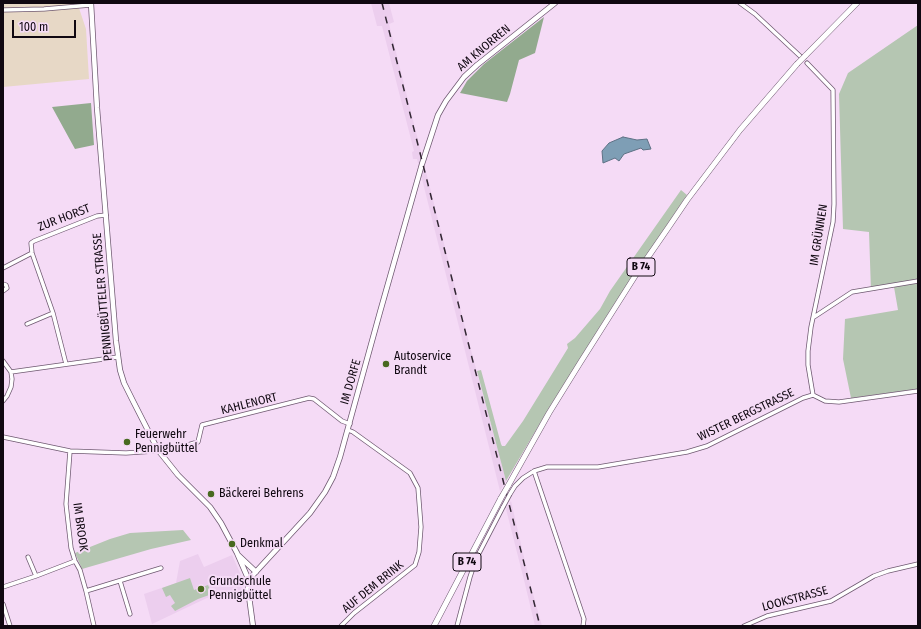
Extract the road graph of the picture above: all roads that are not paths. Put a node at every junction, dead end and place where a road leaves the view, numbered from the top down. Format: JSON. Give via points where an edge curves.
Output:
{"nodes":[{"id":1,"x":555,"y":3,"type":"edge"},
{"id":2,"x":740,"y":3,"type":"edge"},
{"id":3,"x":857,"y":3,"type":"edge"},
{"id":4,"x":91,"y":4,"type":"edge"},
{"id":5,"x":3,"y":10,"type":"edge"},
{"id":6,"x":802,"y":56,"type":"junction"},
{"id":7,"x":807,"y":63,"type":"dead end"},
{"id":8,"x":422,"y":164,"type":"joint"},
{"id":9,"x":106,"y":215,"type":"junction"},
{"id":10,"x":32,"y":253,"type":"junction"},
{"id":11,"x":3,"y":268,"type":"edge"},
{"id":12,"x":918,"y":281,"type":"edge"},
{"id":13,"x":3,"y":284,"type":"edge"},
{"id":14,"x":3,"y":291,"type":"edge"},
{"id":15,"x":52,"y":313,"type":"junction"},
{"id":16,"x":814,"y":317,"type":"junction"},
{"id":17,"x":27,"y":324,"type":"dead end"},
{"id":18,"x":118,"y":357,"type":"junction"},
{"id":19,"x":3,"y":361,"type":"edge"},
{"id":20,"x":66,"y":364,"type":"junction"},
{"id":21,"x":11,"y":372,"type":"junction"},
{"id":22,"x":918,"y":391,"type":"edge"},
{"id":23,"x":813,"y":395,"type":"junction"},
{"id":24,"x":3,"y":401,"type":"edge"},
{"id":25,"x":350,"y":424,"type":"junction"},
{"id":26,"x":348,"y":430,"type":"junction"},
{"id":27,"x":3,"y":437,"type":"edge"},
{"id":28,"x":158,"y":450,"type":"junction"},
{"id":29,"x":70,"y":451,"type":"junction"},
{"id":30,"x":534,"y":472,"type":"junction"},
{"id":31,"x":237,"y":554,"type":"junction"},
{"id":32,"x":28,"y":557,"type":"dead end"},
{"id":33,"x":75,"y":561,"type":"junction"},
{"id":34,"x":918,"y":564,"type":"edge"},
{"id":35,"x":161,"y":568,"type":"dead end"},
{"id":36,"x":256,"y":572,"type":"junction"},
{"id":37,"x":36,"y":576,"type":"junction"},
{"id":38,"x":250,"y":580,"type":"junction"},
{"id":39,"x":120,"y":581,"type":"junction"},
{"id":40,"x":3,"y":587,"type":"edge"},
{"id":41,"x":86,"y":591,"type":"junction"},
{"id":42,"x":3,"y":604,"type":"edge"},
{"id":43,"x":130,"y":614,"type":"dead end"},
{"id":44,"x":10,"y":626,"type":"edge"},
{"id":45,"x":94,"y":626,"type":"edge"},
{"id":46,"x":253,"y":626,"type":"edge"},
{"id":47,"x":342,"y":626,"type":"edge"},
{"id":48,"x":434,"y":626,"type":"edge"},
{"id":49,"x":457,"y":626,"type":"edge"},
{"id":50,"x":583,"y":626,"type":"edge"},
{"id":51,"x":744,"y":626,"type":"edge"}],
"edges":[{"from":1,"to":8,"type":"street","name":"AM KNORREN","via":[[477,65],[458,85],[438,115]]},
{"from":2,"to":6,"type":"street"},
{"from":3,"to":6,"type":"main road","number":"B 74"},
{"from":4,"to":5,"type":"street"},
{"from":4,"to":9,"type":"street","name":"PENNIGBÜTTELER STRASSE"},
{"from":6,"to":48,"type":"main road","number":"B 74","bridge":true,"via":[[740,130],[683,205],[605,323],[501,498]]},
{"from":7,"to":16,"type":"street","name":"IM GRÜNNEN","via":[[834,90],[833,222]]},
{"from":8,"to":25,"type":"street","name":"IM DORFE"},
{"from":9,"to":10,"type":"street","name":"ZUR HORST","via":[[97,216],[34,241],[31,243]]},
{"from":9,"to":18,"type":"street","name":"PENNIGBÜTTELER STRASSE"},
{"from":10,"to":11,"type":"street"},
{"from":10,"to":15,"type":"street"},
{"from":12,"to":16,"type":"street","via":[[852,292]]},
{"from":13,"to":14,"type":"street","via":[[7,288]]},
{"from":15,"to":17,"type":"street"},
{"from":15,"to":20,"type":"street"},
{"from":16,"to":23,"type":"street","name":"IM GRÜNNEN","via":[[808,351]]},
{"from":18,"to":20,"type":"street"},
{"from":18,"to":28,"type":"street","name":"PENNIGBÜTTELER STRASSE","via":[[124,383]]},
{"from":19,"to":21,"type":"street"},
{"from":20,"to":21,"type":"street"},
{"from":21,"to":24,"type":"street","via":[[11,388]]},
{"from":22,"to":23,"type":"street","name":"WISTER BERGSTRASSE","via":[[839,402],[825,401]]},
{"from":23,"to":30,"type":"street","name":"WISTER BERGSTRASSE","via":[[712,443],[687,452],[598,466],[547,467]]},
{"from":25,"to":26,"type":"street","name":"IM DORFE"},
{"from":25,"to":28,"type":"street","name":"KAHLENORT","via":[[309,398],[202,425],[198,442],[170,450]]},
{"from":26,"to":36,"type":"street","name":"IM DORFE","via":[[333,477],[325,492],[310,513]]},
{"from":26,"to":47,"type":"street","name":"AUF DEM BRINK","via":[[410,473],[418,488],[421,527],[415,565],[354,613]]},
{"from":27,"to":29,"type":"street"},
{"from":28,"to":29,"type":"street","via":[[126,453]]},
{"from":28,"to":31,"type":"street","name":"PENNIGBÜTTELER STRASSE","via":[[178,475],[210,507]]},
{"from":29,"to":33,"type":"street","name":"IM BROOK","via":[[66,504]]},
{"from":30,"to":49,"type":"street","name":"WISTER BERGSTRASSE","bridge":true,"via":[[515,486],[476,558]]},
{"from":30,"to":50,"type":"street","via":[[584,619]]},
{"from":31,"to":36,"type":"street","name":"PENNIGBÜTTELER STRASSE"},
{"from":31,"to":38,"type":"street","name":"PENNIGBÜTTELER STRASSE"},
{"from":32,"to":37,"type":"street"},
{"from":33,"to":37,"type":"street"},
{"from":33,"to":41,"type":"street","name":"IM BROOK"},
{"from":34,"to":51,"type":"street","name":"LOOKSTRASSE","via":[[883,572],[831,601],[767,616]]},
{"from":35,"to":39,"type":"street"},
{"from":36,"to":38,"type":"street","name":"IM DORFE"},
{"from":37,"to":40,"type":"street"},
{"from":38,"to":46,"type":"street","via":[[248,588]]},
{"from":39,"to":41,"type":"street"},
{"from":39,"to":43,"type":"street"},
{"from":41,"to":45,"type":"street","name":"IM BROOK"},
{"from":42,"to":44,"type":"street"}]}
